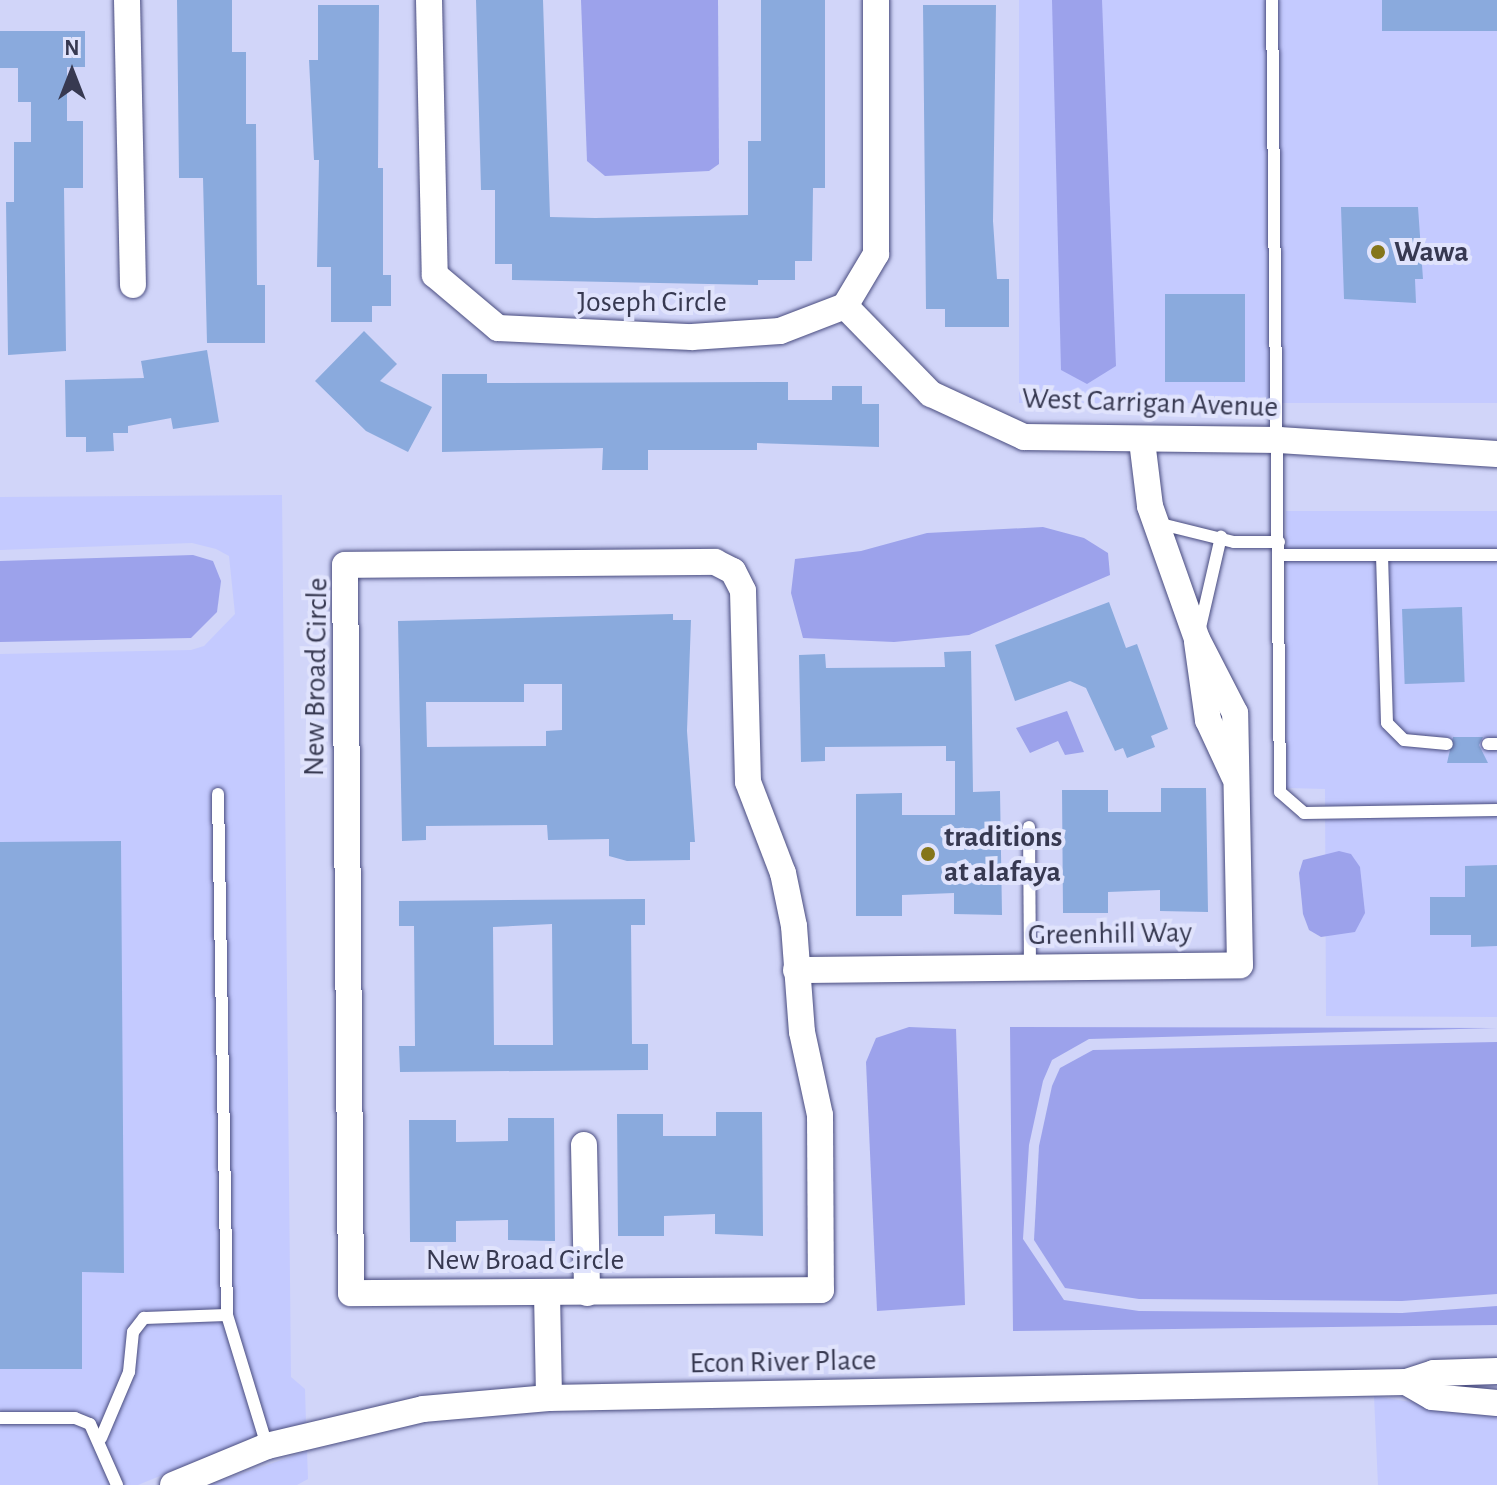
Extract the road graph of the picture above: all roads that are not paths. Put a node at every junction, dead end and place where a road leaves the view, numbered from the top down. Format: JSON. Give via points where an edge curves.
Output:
{"nodes":[{"id":1,"x":127,"y":0,"type":"edge"},
{"id":2,"x":429,"y":0,"type":"edge"},
{"id":3,"x":876,"y":0,"type":"edge"},
{"id":4,"x":1272,"y":0,"type":"edge"},
{"id":5,"x":133,"y":285,"type":"dead end"},
{"id":6,"x":845,"y":306,"type":"junction"},
{"id":7,"x":1279,"y":440,"type":"junction"},
{"id":8,"x":1142,"y":441,"type":"junction"},
{"id":9,"x":1497,"y":454,"type":"edge"},
{"id":10,"x":1157,"y":523,"type":"junction"},
{"id":11,"x":1221,"y":537,"type":"junction"},
{"id":12,"x":1279,"y":548,"type":"junction"},
{"id":13,"x":1382,"y":555,"type":"junction"},
{"id":14,"x":1497,"y":555,"type":"edge"},
{"id":15,"x":1197,"y":639,"type":"junction"},
{"id":16,"x":1447,"y":744,"type":"dead end"},
{"id":17,"x":218,"y":794,"type":"dead end"},
{"id":18,"x":1497,"y":810,"type":"edge"},
{"id":19,"x":1029,"y":827,"type":"dead end"},
{"id":20,"x":1030,"y":967,"type":"junction"},
{"id":21,"x":796,"y":970,"type":"junction"},
{"id":22,"x":584,"y":1145,"type":"dead end"},
{"id":23,"x":547,"y":1293,"type":"junction"},
{"id":24,"x":587,"y":1293,"type":"junction"},
{"id":25,"x":227,"y":1315,"type":"junction"},
{"id":26,"x":1497,"y":1371,"type":"edge"},
{"id":27,"x":1406,"y":1382,"type":"junction"},
{"id":28,"x":549,"y":1398,"type":"junction"},
{"id":29,"x":1497,"y":1403,"type":"edge"},
{"id":30,"x":0,"y":1418,"type":"edge"},
{"id":31,"x":101,"y":1438,"type":"junction"},
{"id":32,"x":267,"y":1446,"type":"junction"},
{"id":33,"x":117,"y":1485,"type":"edge"},
{"id":34,"x":173,"y":1485,"type":"edge"}],
"edges":[{"from":1,"to":5,"type":"street"},
{"from":2,"to":6,"type":"street","name":"Joseph Circle","via":[[435,275],[468,308],[498,328],[538,335],[692,337],[780,331]]},
{"from":3,"to":6,"type":"street","via":[[876,254]]},
{"from":4,"to":7,"type":"lane"},
{"from":6,"to":8,"type":"street","name":"West Carrigan Avenue","via":[[931,394],[977,418],[1024,437]]},
{"from":7,"to":8,"type":"street","name":"West Carrigan Avenue"},
{"from":7,"to":9,"type":"street","name":"West Carrigan Avenue"},
{"from":7,"to":12,"type":"lane"},
{"from":8,"to":10,"type":"street","name":"Greenhill Way"},
{"from":10,"to":11,"type":"lane"},
{"from":10,"to":15,"type":"street","name":"Greenhill Way"},
{"from":11,"to":12,"type":"lane"},
{"from":11,"to":15,"type":"lane"},
{"from":12,"to":13,"type":"lane"},
{"from":12,"to":18,"type":"lane","via":[[1280,792],[1287,804],[1304,813]]},
{"from":13,"to":14,"type":"lane"},
{"from":13,"to":16,"type":"lane","via":[[1387,723],[1404,740]]},
{"from":15,"to":20,"type":"street","name":"Greenhill Way","via":[[1235,713],[1240,965]]},
{"from":17,"to":25,"type":"lane"},
{"from":19,"to":20,"type":"lane"},
{"from":20,"to":21,"type":"street","name":"Greenhill Way"},
{"from":21,"to":23,"type":"street","name":"New Broad Circle","via":[[783,873],[748,782],[743,591],[733,571],[715,562],[345,565],[351,1293]]},
{"from":21,"to":24,"type":"street","name":"New Broad Circle","via":[[820,1115],[821,1290]]},
{"from":22,"to":24,"type":"street"},
{"from":23,"to":24,"type":"street","name":"New Broad Circle"},
{"from":23,"to":28,"type":"street"},
{"from":25,"to":31,"type":"lane","via":[[144,1318],[133,1332],[129,1372]]},
{"from":25,"to":32,"type":"lane"},
{"from":26,"to":27,"type":"street","name":"Econ River Place","via":[[1434,1373]]},
{"from":27,"to":28,"type":"street","name":"Econ River Place"},
{"from":27,"to":29,"type":"street","name":"Econ River Place","via":[[1432,1397]]},
{"from":28,"to":32,"type":"street","name":"Econ River Place","via":[[423,1409]]},
{"from":30,"to":31,"type":"lane","via":[[75,1418]]},
{"from":31,"to":33,"type":"lane"},
{"from":32,"to":34,"type":"street","name":"Econ River Place"}]}
